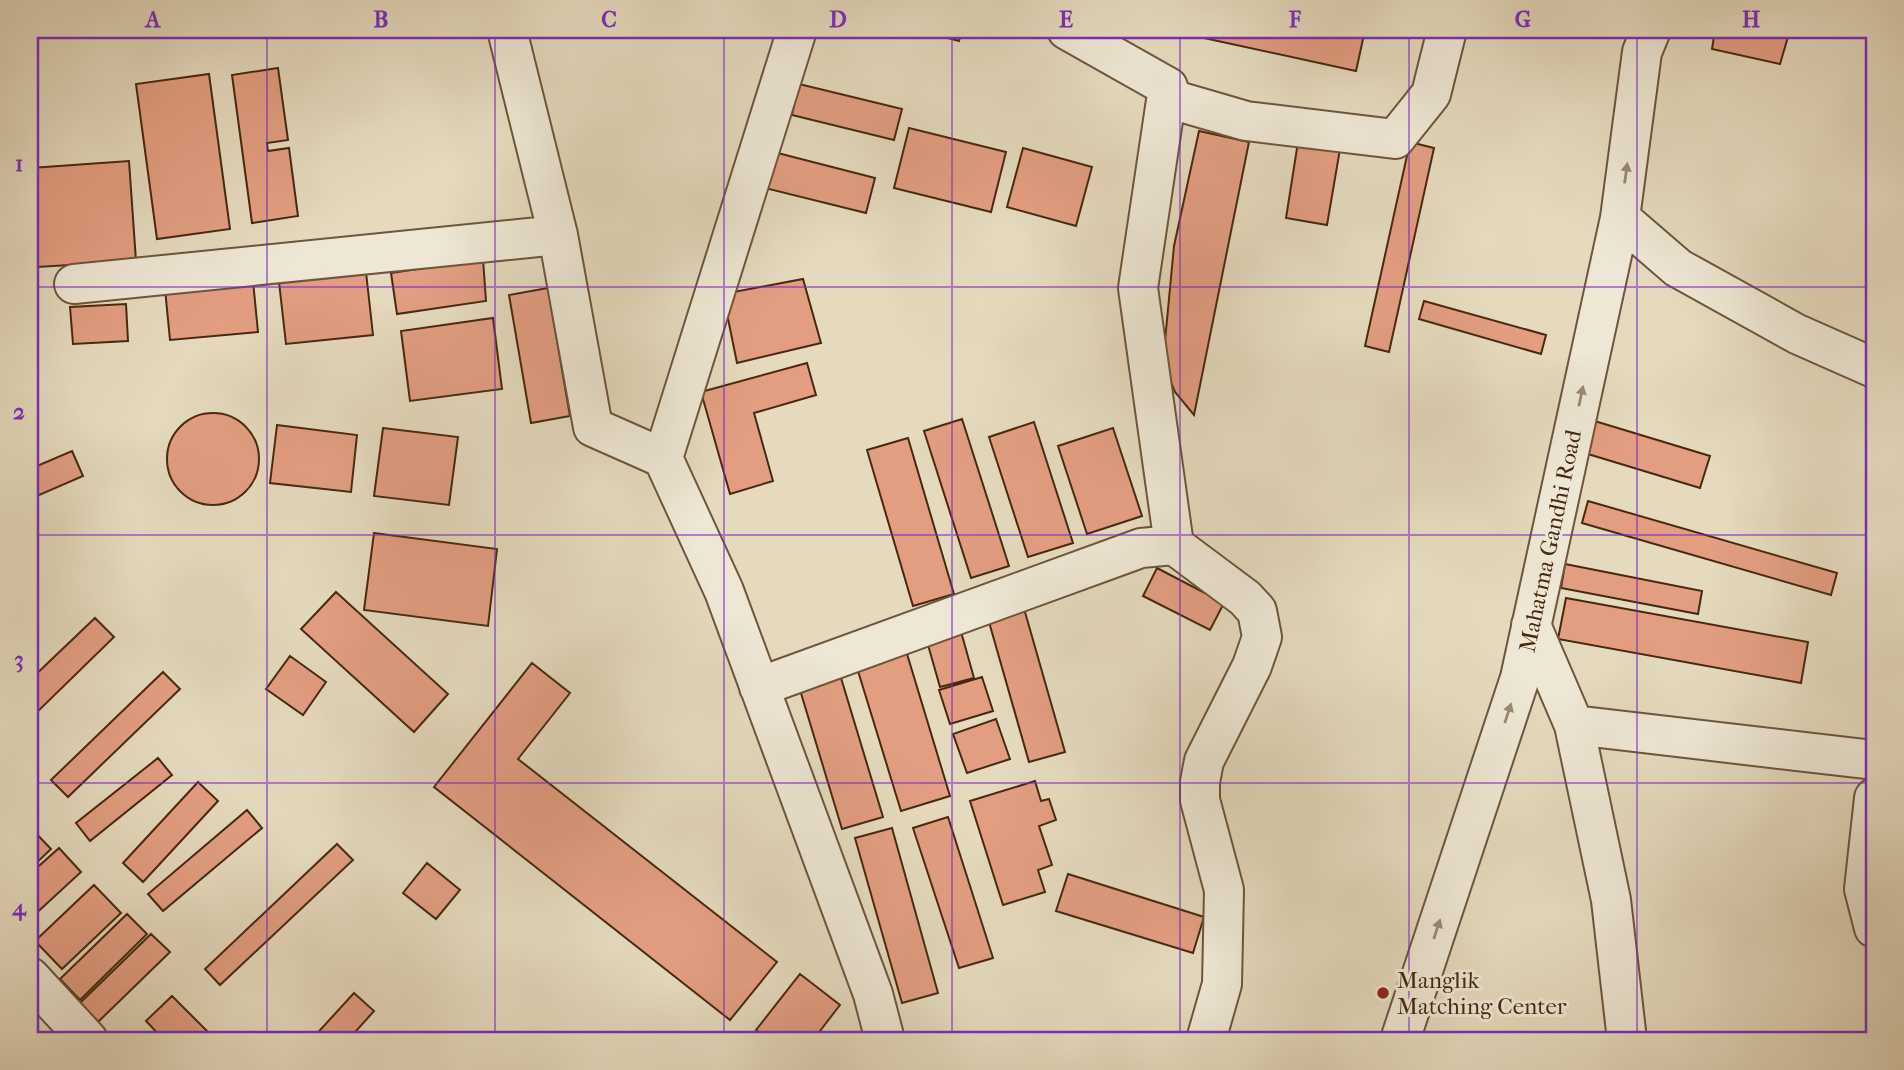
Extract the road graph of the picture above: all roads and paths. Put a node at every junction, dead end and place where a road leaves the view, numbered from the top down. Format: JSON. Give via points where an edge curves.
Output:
{"nodes":[{"id":1,"x":507,"y":30,"type":"edge"},
{"id":2,"x":797,"y":30,"type":"edge"},
{"id":3,"x":1067,"y":30,"type":"edge"},
{"id":4,"x":1447,"y":30,"type":"edge"},
{"id":5,"x":1642,"y":37,"type":"edge"},
{"id":6,"x":1167,"y":98,"type":"junction"},
{"id":7,"x":1620,"y":218,"type":"junction"},
{"id":8,"x":558,"y":235,"type":"junction"},
{"id":9,"x":74,"y":284,"type":"dead end"},
{"id":10,"x":1874,"y":368,"type":"edge"},
{"id":11,"x":663,"y":458,"type":"junction"},
{"id":12,"x":1174,"y":545,"type":"junction"},
{"id":13,"x":1531,"y":625,"type":"junction"},
{"id":14,"x":760,"y":687,"type":"junction"},
{"id":15,"x":1574,"y":725,"type":"junction"},
{"id":16,"x":1874,"y":760,"type":"edge"},
{"id":17,"x":1874,"y":798,"type":"edge"},
{"id":18,"x":1874,"y":928,"type":"edge"},
{"id":19,"x":30,"y":977,"type":"edge"},
{"id":20,"x":88,"y":1040,"type":"edge"},
{"id":21,"x":885,"y":1040,"type":"edge"},
{"id":22,"x":1206,"y":1040,"type":"edge"},
{"id":23,"x":1401,"y":1040,"type":"edge"},
{"id":24,"x":1627,"y":1040,"type":"edge"}],
"edges":[{"from":1,"to":8,"type":"street"},
{"from":2,"to":11,"type":"street"},
{"from":3,"to":6,"type":"street","via":[[1168,87]]},
{"from":4,"to":6,"type":"street","via":[[1431,94],[1395,139],[1246,121]]},
{"from":7,"to":5,"type":"street","name":"Mahatma Gandhi Road","one_way":true},
{"from":6,"to":12,"type":"street","via":[[1138,288]]},
{"from":7,"to":10,"type":"street","via":[[1678,268],[1797,334]]},
{"from":13,"to":7,"type":"street","name":"Mahatma Gandhi Road","one_way":true},
{"from":8,"to":9,"type":"street"},
{"from":8,"to":11,"type":"street","via":[[593,427]]},
{"from":11,"to":14,"type":"street","via":[[724,591]]},
{"from":12,"to":14,"type":"street","via":[[1141,548]]},
{"from":12,"to":22,"type":"street","via":[[1245,598],[1257,611],[1262,637],[1204,761],[1200,782],[1200,800],[1224,890],[1222,984]]},
{"from":13,"to":15,"type":"street"},
{"from":23,"to":13,"type":"street","name":"Mahatma Gandhi Road","one_way":true,"via":[[1520,678]]},
{"from":14,"to":21,"type":"street","via":[[873,994]]},
{"from":15,"to":16,"type":"street"},
{"from":15,"to":24,"type":"street","via":[[1611,900]]},
{"from":17,"to":18,"type":"street","via":[[1864,889]]},
{"from":19,"to":20,"type":"street"}]}
